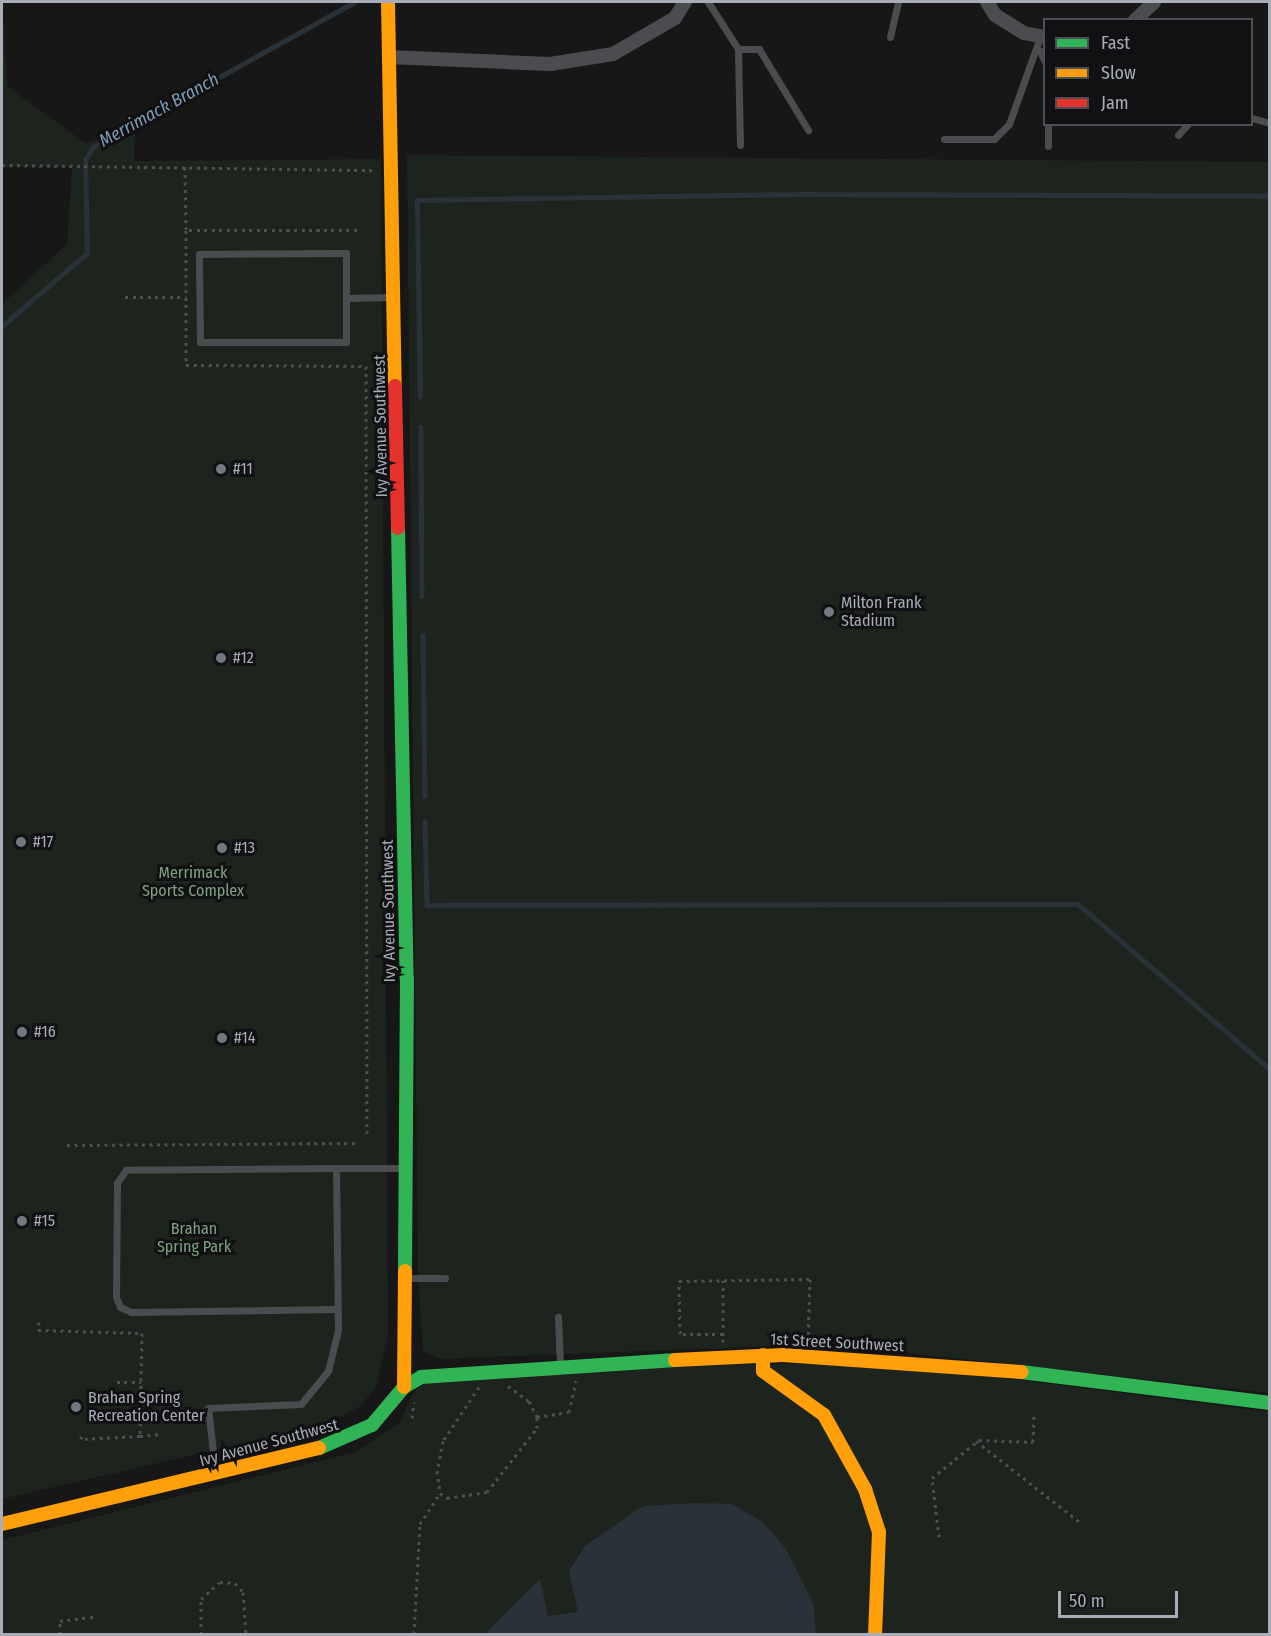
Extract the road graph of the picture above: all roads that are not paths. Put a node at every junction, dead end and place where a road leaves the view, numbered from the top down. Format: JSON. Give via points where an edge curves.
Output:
{"nodes":[{"id":1,"x":388,"y":2,"type":"edge"},
{"id":2,"x":685,"y":2,"type":"edge"},
{"id":3,"x":708,"y":2,"type":"edge"},
{"id":4,"x":898,"y":2,"type":"edge"},
{"id":5,"x":987,"y":2,"type":"edge"},
{"id":6,"x":1154,"y":2,"type":"edge"},
{"id":7,"x":1140,"y":18,"type":"edge"},
{"id":8,"x":890,"y":37,"type":"dead end"},
{"id":9,"x":1042,"y":41,"type":"edge"},
{"id":10,"x":738,"y":49,"type":"junction"},
{"id":11,"x":389,"y":57,"type":"junction"},
{"id":12,"x":1253,"y":119,"type":"edge"},
{"id":13,"x":1269,"y":123,"type":"edge"},
{"id":14,"x":1048,"y":126,"type":"edge"},
{"id":15,"x":1186,"y":126,"type":"edge"},
{"id":16,"x":808,"y":130,"type":"dead end"},
{"id":17,"x":1178,"y":135,"type":"dead end"},
{"id":18,"x":944,"y":140,"type":"dead end"},
{"id":19,"x":740,"y":146,"type":"dead end"},
{"id":20,"x":1048,"y":146,"type":"dead end"},
{"id":21,"x":394,"y":297,"type":"junction"},
{"id":22,"x":346,"y":298,"type":"junction"},
{"id":23,"x":336,"y":1168,"type":"junction"},
{"id":24,"x":405,"y":1168,"type":"junction"},
{"id":25,"x":404,"y":1278,"type":"junction"},
{"id":26,"x":445,"y":1278,"type":"dead end"},
{"id":27,"x":338,"y":1310,"type":"junction"},
{"id":28,"x":558,"y":1317,"type":"dead end"},
{"id":29,"x":763,"y":1355,"type":"junction"},
{"id":30,"x":560,"y":1365,"type":"junction"},
{"id":31,"x":404,"y":1387,"type":"junction"},
{"id":32,"x":1269,"y":1403,"type":"edge"},
{"id":33,"x":216,"y":1475,"type":"junction"},
{"id":34,"x":2,"y":1524,"type":"edge"},
{"id":35,"x":875,"y":1635,"type":"edge"}],
"edges":[{"from":1,"to":11,"type":"street","name":"Ivy Avenue Southwest"},
{"from":2,"to":11,"type":"street","via":[[675,18],[613,54],[550,64]]},
{"from":3,"to":10,"type":"lane"},
{"from":4,"to":8,"type":"lane"},
{"from":5,"to":9,"type":"street","via":[[1004,21]]},
{"from":6,"to":7,"type":"street"},
{"from":9,"to":18,"type":"lane","via":[[1009,124],[994,140]]},
{"from":10,"to":16,"type":"lane","via":[[759,49]]},
{"from":10,"to":19,"type":"lane"},
{"from":11,"to":21,"type":"street","name":"Ivy Avenue Southwest"},
{"from":12,"to":13,"type":"lane"},
{"from":14,"to":20,"type":"lane"},
{"from":15,"to":17,"type":"lane"},
{"from":21,"to":22,"type":"lane"},
{"from":21,"to":24,"type":"street","name":"Ivy Avenue Southwest"},
{"from":22,"to":22,"type":"lane","via":[[346,253],[199,254],[200,342],[346,342]]},
{"from":23,"to":24,"type":"lane"},
{"from":23,"to":27,"type":"lane"},
{"from":23,"to":27,"type":"lane","via":[[126,1170],[117,1183],[116,1297],[120,1307],[131,1311]]},
{"from":24,"to":25,"type":"street","name":"Ivy Avenue Southwest"},
{"from":25,"to":26,"type":"lane"},
{"from":25,"to":31,"type":"street","name":"Ivy Avenue Southwest"},
{"from":27,"to":33,"type":"lane","via":[[336,1350],[328,1371],[301,1404],[208,1408]]},
{"from":28,"to":30,"type":"lane"},
{"from":29,"to":30,"type":"street","name":"1st Street Southwest"},
{"from":29,"to":32,"type":"street","name":"1st Street Southwest","via":[[1042,1374]]},
{"from":29,"to":35,"type":"street","via":[[763,1371],[824,1415],[865,1490],[879,1533]]},
{"from":30,"to":31,"type":"street","name":"1st Street Southwest","via":[[421,1377]]},
{"from":31,"to":33,"type":"street","name":"Ivy Avenue Southwest","via":[[372,1425],[341,1443]]},
{"from":33,"to":34,"type":"street","name":"Ivy Avenue Southwest"}]}
